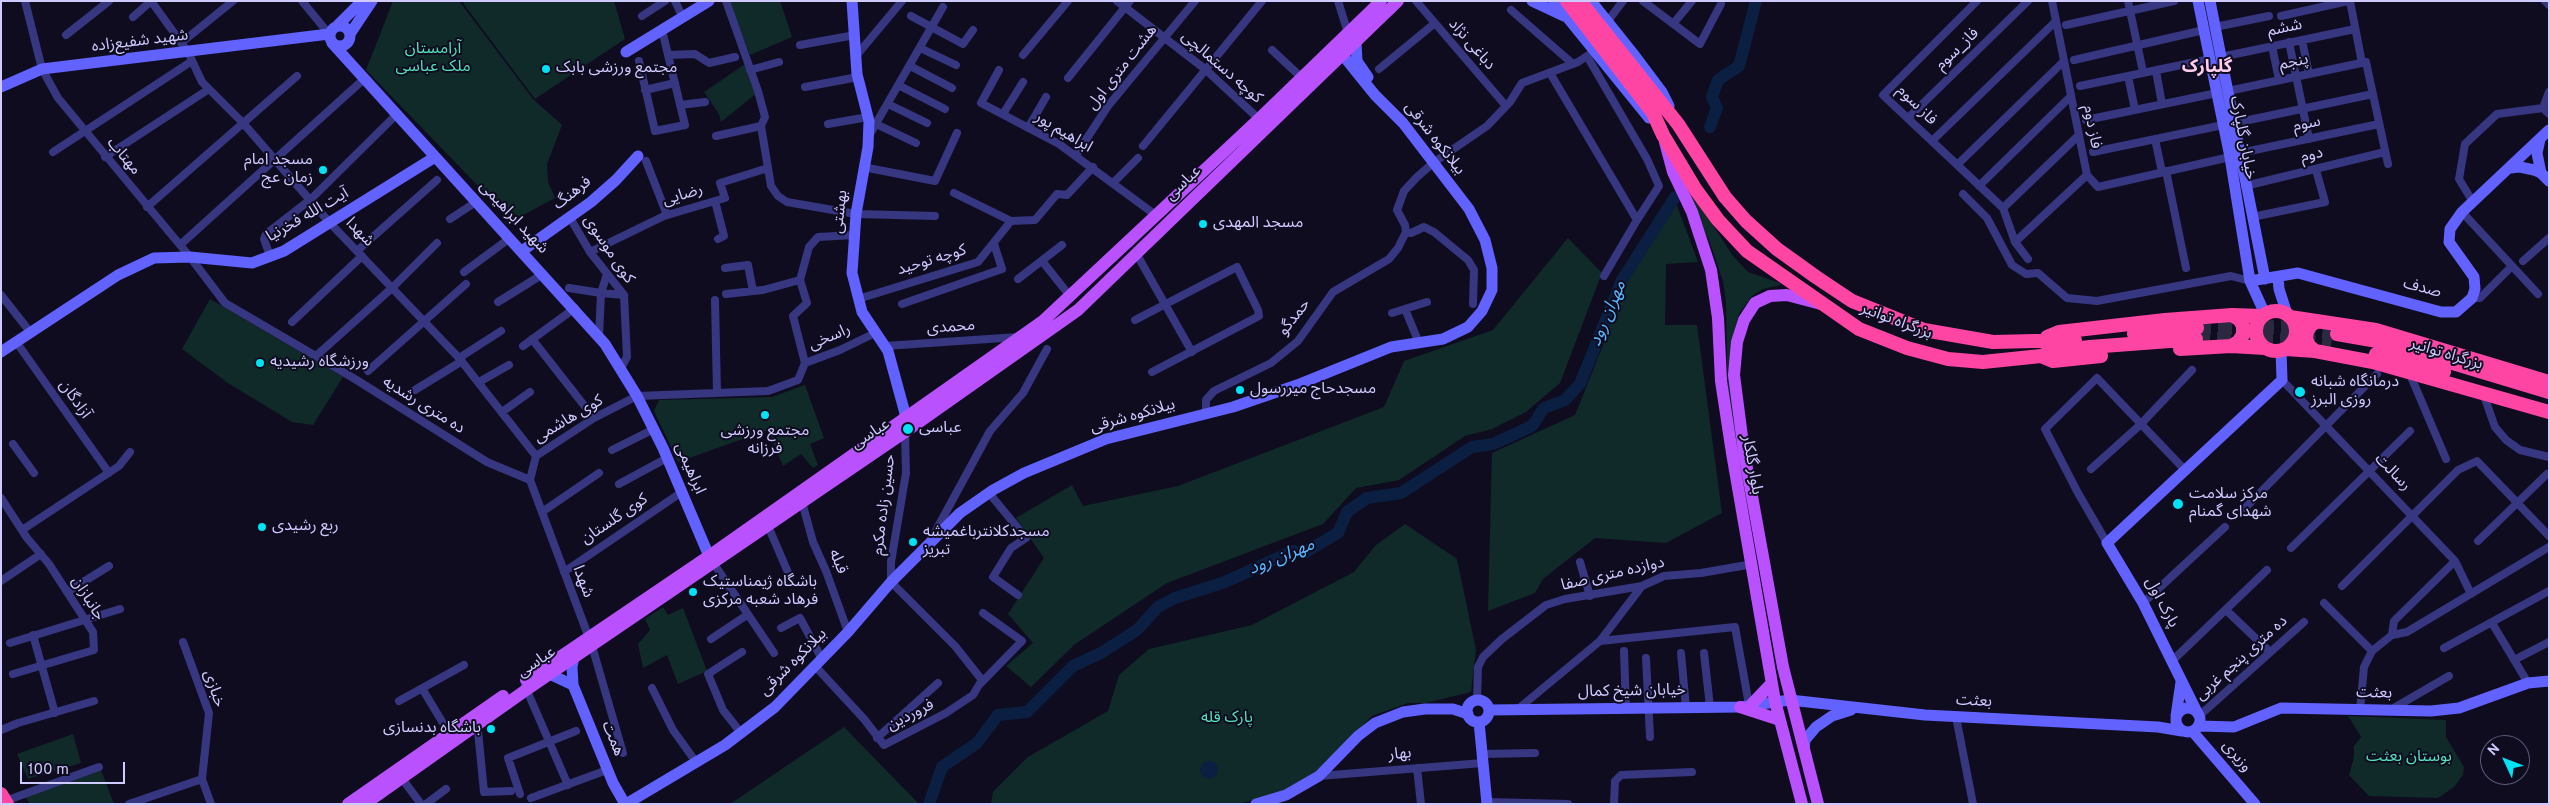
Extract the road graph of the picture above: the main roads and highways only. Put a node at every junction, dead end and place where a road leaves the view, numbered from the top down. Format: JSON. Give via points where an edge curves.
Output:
{"nodes":[{"id":1,"x":362,"y":1,"type":"edge"},
{"id":2,"x":372,"y":1,"type":"edge"},
{"id":3,"x":709,"y":1,"type":"edge"},
{"id":4,"x":852,"y":1,"type":"edge"},
{"id":5,"x":1381,"y":1,"type":"edge"},
{"id":6,"x":1398,"y":1,"type":"edge"},
{"id":7,"x":1532,"y":1,"type":"edge"},
{"id":8,"x":1554,"y":1,"type":"edge"},
{"id":9,"x":1567,"y":1,"type":"edge"},
{"id":10,"x":1580,"y":1,"type":"edge"},
{"id":11,"x":1591,"y":1,"type":"edge"},
{"id":12,"x":2198,"y":1,"type":"edge"},
{"id":13,"x":2210,"y":1,"type":"edge"},
{"id":14,"x":1567,"y":18,"type":"junction"},
{"id":15,"x":338,"y":25,"type":"junction"},
{"id":16,"x":2210,"y":29,"type":"junction"},
{"id":17,"x":350,"y":34,"type":"junction"},
{"id":18,"x":1352,"y":38,"type":"junction"},
{"id":19,"x":331,"y":39,"type":"junction"},
{"id":20,"x":344,"y":45,"type":"junction"},
{"id":21,"x":1339,"y":51,"type":"junction"},
{"id":22,"x":626,"y":52,"type":"dead end"},
{"id":23,"x":355,"y":70,"type":"junction"},
{"id":24,"x":1632,"y":75,"type":"junction"},
{"id":25,"x":1,"y":87,"type":"edge"},
{"id":26,"x":2222,"y":92,"type":"junction"},
{"id":27,"x":1385,"y":103,"type":"junction"},
{"id":28,"x":1678,"y":124,"type":"junction"},
{"id":29,"x":2544,"y":134,"type":"edge"},
{"id":30,"x":1663,"y":135,"type":"junction"},
{"id":31,"x":2235,"y":155,"type":"junction"},
{"id":32,"x":435,"y":157,"type":"junction"},
{"id":33,"x":642,"y":158,"type":"road end"},
{"id":34,"x":2510,"y":168,"type":"junction"},
{"id":35,"x":2545,"y":177,"type":"edge"},
{"id":36,"x":522,"y":251,"type":"junction"},
{"id":37,"x":2278,"y":276,"type":"junction"},
{"id":38,"x":2265,"y":279,"type":"junction"},
{"id":39,"x":2250,"y":281,"type":"junction"},
{"id":40,"x":1821,"y":304,"type":"junction"},
{"id":41,"x":2232,"y":315,"type":"junction"},
{"id":42,"x":2264,"y":315,"type":"junction"},
{"id":43,"x":2289,"y":315,"type":"junction"},
{"id":44,"x":2318,"y":320,"type":"junction"},
{"id":45,"x":2042,"y":340,"type":"junction"},
{"id":46,"x":2231,"y":346,"type":"junction"},
{"id":47,"x":2266,"y":348,"type":"junction"},
{"id":48,"x":2283,"y":349,"type":"junction"},
{"id":49,"x":2315,"y":351,"type":"junction"},
{"id":50,"x":1,"y":352,"type":"edge"},
{"id":51,"x":2041,"y":356,"type":"junction"},
{"id":52,"x":2549,"y":382,"type":"edge"},
{"id":53,"x":2549,"y":392,"type":"edge"},
{"id":54,"x":637,"y":396,"type":"joint"},
{"id":55,"x":2549,"y":404,"type":"edge"},
{"id":56,"x":2549,"y":412,"type":"edge"},
{"id":57,"x":906,"y":417,"type":"junction"},
{"id":58,"x":905,"y":432,"type":"junction"},
{"id":59,"x":1738,"y":452,"type":"junction"},
{"id":60,"x":801,"y":498,"type":"junction"},
{"id":61,"x":711,"y":560,"type":"junction"},
{"id":62,"x":575,"y":651,"type":"junction"},
{"id":63,"x":546,"y":672,"type":"junction"},
{"id":64,"x":2549,"y":681,"type":"edge"},
{"id":65,"x":2181,"y":682,"type":"junction"},
{"id":66,"x":1772,"y":683,"type":"junction"},
{"id":67,"x":573,"y":685,"type":"junction"},
{"id":68,"x":1790,"y":700,"type":"junction"},
{"id":69,"x":1775,"y":702,"type":"junction"},
{"id":70,"x":1747,"y":706,"type":"junction"},
{"id":71,"x":1856,"y":708,"type":"junction"},
{"id":72,"x":1489,"y":710,"type":"junction"},
{"id":73,"x":1468,"y":714,"type":"junction"},
{"id":74,"x":2176,"y":718,"type":"junction"},
{"id":75,"x":477,"y":720,"type":"junction"},
{"id":76,"x":1780,"y":720,"type":"junction"},
{"id":77,"x":1479,"y":722,"type":"junction"},
{"id":78,"x":2194,"y":724,"type":"junction"},
{"id":79,"x":2158,"y":727,"type":"junction"},
{"id":80,"x":1804,"y":754,"type":"junction"},
{"id":81,"x":399,"y":774,"type":"junction"},
{"id":82,"x":1276,"y":801,"type":"edge"},
{"id":83,"x":1487,"y":803,"type":"edge"},
{"id":84,"x":348,"y":804,"type":"edge"},
{"id":85,"x":365,"y":804,"type":"edge"},
{"id":86,"x":625,"y":804,"type":"edge"},
{"id":87,"x":1256,"y":804,"type":"edge"},
{"id":88,"x":1802,"y":804,"type":"edge"},
{"id":89,"x":1818,"y":804,"type":"edge"},
{"id":90,"x":2254,"y":804,"type":"edge"}],
"edges":[{"from":1,"to":15,"type":"main road"},
{"from":2,"to":17,"type":"main road"},
{"from":3,"to":22,"type":"main road"},
{"from":4,"to":57,"type":"main road","name":"بهشتی","via":[[858,78],[872,121],[856,214],[852,273],[862,312],[885,346]]},
{"from":5,"to":18,"type":"main road","name":"عباسى"},
{"from":6,"to":18,"type":"main road","name":"عباسى"},
{"from":7,"to":14,"type":"main road"},
{"from":8,"to":14,"type":"main road","name":"بزرگراه توانیر"},
{"from":9,"to":24,"type":"highway"},
{"from":10,"to":24,"type":"highway"},
{"from":11,"to":28,"type":"main road","name":"بزرگراه توانیر","via":[[1662,92]]},
{"from":12,"to":16,"type":"main road","name":"خیابان گلپارک"},
{"from":13,"to":16,"type":"main road","name":"خیابان گلپارک"},
{"from":14,"to":30,"type":"main road","name":"بزرگراه توانیر","via":[[1590,53]]},
{"from":15,"to":17,"type":"main road","via":[[347,28]]},
{"from":15,"to":19,"type":"main road","via":[[332,28]]},
{"from":16,"to":26,"type":"main road","name":"خیابان گلپارک"},
{"from":17,"to":20,"type":"main road"},
{"from":18,"to":21,"type":"main road","name":"عباسى"},
{"from":18,"to":27,"type":"main road","name":"بیلانکوه شرقی","via":[[1357,61]]},
{"from":19,"to":20,"type":"main road","via":[[338,46]]},
{"from":19,"to":23,"type":"main road","name":"شهید ابراهیمی"},
{"from":19,"to":25,"type":"main road","name":"شهید شفیع‌زاده","via":[[286,41],[190,57],[42,70]]},
{"from":20,"to":23,"type":"main road","name":"شهید ابراهیمی"},
{"from":21,"to":27,"type":"main road","name":"بیلانکوه شرقی"},
{"from":21,"to":57,"type":"main road","name":"عباسى","via":[[1302,78],[1043,321]]},
{"from":21,"to":58,"type":"main road","name":"عباسى","via":[[1078,310]]},
{"from":23,"to":32,"type":"main road","name":"شهید ابراهیمی"},
{"from":24,"to":28,"type":"highway","name":"بزرگراه توانیر"},
{"from":24,"to":30,"type":"highway","name":"بزرگراه توانیر"},
{"from":26,"to":31,"type":"main road","name":"خیابان گلپارک"},
{"from":26,"to":31,"type":"main road","name":"خیابان گلپارک","via":[[2223,125]]},
{"from":27,"to":86,"type":"main road","name":"بیلانکوه شرقی","via":[[1468,209],[1485,240],[1492,268],[1492,290],[1482,312],[1468,327],[1443,339],[1391,347],[1297,385],[1206,414],[1106,439],[989,492],[960,513],[891,582],[775,707],[741,733]]},
{"from":28,"to":45,"type":"highway","name":"بزرگراه توانیر","via":[[1725,197],[1746,221],[1777,249],[1852,301],[1924,330],[1993,342]]},
{"from":29,"to":34,"type":"main road"},
{"from":29,"to":35,"type":"main road","via":[[2537,153]]},
{"from":30,"to":40,"type":"highway","name":"بزرگراه توانیر","via":[[1718,220],[1747,251]]},
{"from":30,"to":59,"type":"main road","name":"بلوار گلکار","via":[[1673,172],[1692,212],[1711,270],[1718,318],[1721,380]]},
{"from":31,"to":38,"type":"main road","name":"خیابان گلپارک"},
{"from":31,"to":39,"type":"main road","name":"خیابان گلپارک"},
{"from":32,"to":36,"type":"main road","name":"شهید ابراهیمی"},
{"from":32,"to":50,"type":"main road","name":"آیت الله فخرنیا","via":[[284,251],[252,263],[190,257],[154,258],[125,272]]},
{"from":33,"to":36,"type":"main road","name":"فرهنگ"},
{"from":34,"to":35,"type":"main road","via":[[2520,167]]},
{"from":34,"to":37,"type":"main road","name":"صدف","via":[[2462,212],[2450,228],[2449,242],[2474,277],[2475,289],[2472,298],[2456,312],[2442,312],[2298,273]]},
{"from":36,"to":54,"type":"main road","name":"شهید ابراهیمی","via":[[599,337]]},
{"from":37,"to":38,"type":"main road","name":"صدف"},
{"from":37,"to":43,"type":"main road","via":[[2279,289]]},
{"from":38,"to":39,"type":"main road","name":"صدف"},
{"from":39,"to":42,"type":"main road","name":"خیابان گلپارک"},
{"from":40,"to":51,"type":"highway","name":"بزرگراه توانیر","via":[[1859,329],[1907,348],[1948,359],[1984,362]]},
{"from":40,"to":59,"type":"main road","name":"بلوار گلکار","via":[[1787,295],[1770,296],[1755,303],[1744,320],[1737,342],[1734,374]]},
{"from":41,"to":42,"type":"highway"},
{"from":41,"to":45,"type":"highway","via":[[2059,332]]},
{"from":41,"to":46,"type":"highway","via":[[2240,320],[2243,335]]},
{"from":42,"to":43,"type":"highway","via":[[2274,311]]},
{"from":42,"to":47,"type":"highway","via":[[2258,321],[2256,333]]},
{"from":43,"to":44,"type":"highway"},
{"from":43,"to":48,"type":"highway","via":[[2296,334]]},
{"from":44,"to":49,"type":"highway","via":[[2311,324],[2306,339]]},
{"from":44,"to":52,"type":"highway","via":[[2376,330]]},
{"from":45,"to":51,"type":"highway","name":"بزرگراه توانیر","via":[[2197,333],[2054,351]]},
{"from":46,"to":47,"type":"highway"},
{"from":46,"to":51,"type":"highway","via":[[2052,361]]},
{"from":47,"to":48,"type":"highway"},
{"from":48,"to":49,"type":"highway"},
{"from":48,"to":65,"type":"main road","name":"پارک اول","via":[[2282,380],[2107,543],[2143,603]]},
{"from":49,"to":56,"type":"highway","via":[[2409,372]]},
{"from":53,"to":55,"type":"highway","name":"بزرگراه توانیر","via":[[2383,342],[2334,339]]},
{"from":54,"to":61,"type":"main road","name":"ابراهیمی"},
{"from":57,"to":58,"type":"main road"},
{"from":57,"to":60,"type":"main road","name":"عباسى"},
{"from":58,"to":60,"type":"main road","name":"عباسى"},
{"from":59,"to":66,"type":"main road","name":"بلوار گلکار"},
{"from":59,"to":68,"type":"main road","name":"بلوار گلکار"},
{"from":60,"to":61,"type":"main road","name":"عباسى"},
{"from":60,"to":61,"type":"main road","name":"عباسى","via":[[768,526]]},
{"from":61,"to":62,"type":"main road","name":"عباسى"},
{"from":62,"to":63,"type":"main road","name":"عباسى"},
{"from":62,"to":67,"type":"main road","name":"همت"},
{"from":63,"to":67,"type":"main road"},
{"from":63,"to":75,"type":"main road","name":"عباسى"},
{"from":64,"to":78,"type":"main road","name":"بعثت","via":[[2528,683],[2459,708],[2431,711],[2281,708],[2234,727]]},
{"from":65,"to":74,"type":"main road"},
{"from":65,"to":78,"type":"main road","name":"پارک اول"},
{"from":66,"to":69,"type":"main road","name":"بلوار گلکار"},
{"from":66,"to":70,"type":"main road"},
{"from":67,"to":86,"type":"main road","name":"همت"},
{"from":68,"to":69,"type":"main road","name":"بعثت"},
{"from":68,"to":71,"type":"main road","name":"بعثت"},
{"from":68,"to":80,"type":"main road","name":"بلوار گلکار"},
{"from":69,"to":70,"type":"main road","name":"خیابان شیخ کمال"},
{"from":69,"to":76,"type":"main road","name":"بلوار گلکار"},
{"from":70,"to":72,"type":"main road","name":"خیابان شیخ کمال"},
{"from":70,"to":76,"type":"main road"},
{"from":71,"to":79,"type":"main road","name":"بعثت","via":[[1956,717]]},
{"from":71,"to":80,"type":"main road","via":[[1832,716],[1816,727],[1805,740]]},
{"from":72,"to":73,"type":"main road","via":[[1484,702],[1477,700],[1470,703]]},
{"from":72,"to":77,"type":"main road","via":[[1488,716]]},
{"from":73,"to":77,"type":"main road","via":[[1471,720]]},
{"from":73,"to":82,"type":"main road","via":[[1453,709],[1425,709],[1403,712],[1375,723],[1319,776]]},
{"from":74,"to":78,"type":"main road","via":[[2176,725]]},
{"from":74,"to":78,"type":"main road","via":[[2187,708]]},
{"from":74,"to":79,"type":"main road"},
{"from":75,"to":81,"type":"main road","name":"عباسى"},
{"from":75,"to":81,"type":"main road","name":"عباسى","via":[[449,734]]},
{"from":76,"to":88,"type":"main road","name":"بلوار گلکار"},
{"from":77,"to":83,"type":"main road"},
{"from":78,"to":79,"type":"main road","name":"بعثت"},
{"from":78,"to":90,"type":"main road","name":"وزیری"},
{"from":80,"to":89,"type":"main road","name":"بلوار گلکار"},
{"from":81,"to":84,"type":"main road","name":"عباسى"},
{"from":81,"to":85,"type":"main road","name":"عباسى"},
{"from":82,"to":87,"type":"main road"}]}
